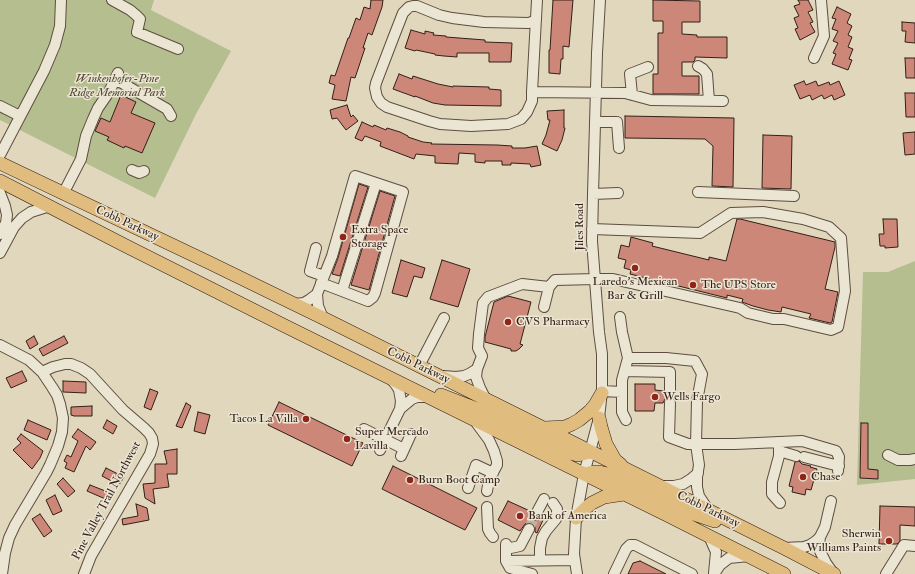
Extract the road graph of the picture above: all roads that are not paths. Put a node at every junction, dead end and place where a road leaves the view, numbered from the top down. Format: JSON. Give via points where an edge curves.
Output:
{"nodes":[{"id":1,"x":61,"y":0,"type":"edge"},
{"id":2,"x":112,"y":0,"type":"edge"},
{"id":3,"x":537,"y":0,"type":"edge"},
{"id":4,"x":600,"y":0,"type":"edge"},
{"id":5,"x":821,"y":0,"type":"edge"},
{"id":6,"x":132,"y":5,"type":"edge"},
{"id":7,"x":536,"y":20,"type":"junction"},
{"id":8,"x":178,"y":49,"type":"dead end"},
{"id":9,"x":814,"y":58,"type":"dead end"},
{"id":10,"x":698,"y":66,"type":"dead end"},
{"id":11,"x":648,"y":67,"type":"dead end"},
{"id":12,"x":532,"y":92,"type":"junction"},
{"id":13,"x":596,"y":93,"type":"junction"},
{"id":14,"x":632,"y":95,"type":"junction"},
{"id":15,"x":709,"y":101,"type":"junction"},
{"id":16,"x":723,"y":101,"type":"dead end"},
{"id":17,"x":0,"y":106,"type":"edge"},
{"id":18,"x":20,"y":116,"type":"junction"},
{"id":19,"x":171,"y":116,"type":"dead end"},
{"id":20,"x":595,"y":122,"type":"junction"},
{"id":21,"x":619,"y":148,"type":"dead end"},
{"id":22,"x":0,"y":155,"type":"edge"},
{"id":23,"x":0,"y":163,"type":"edge"},
{"id":24,"x":132,"y":170,"type":"dead end"},
{"id":25,"x":144,"y":171,"type":"dead end"},
{"id":26,"x":0,"y":181,"type":"edge"},
{"id":27,"x":376,"y":183,"type":"junction"},
{"id":28,"x":698,"y":192,"type":"dead end"},
{"id":29,"x":0,"y":193,"type":"edge"},
{"id":30,"x":618,"y":193,"type":"dead end"},
{"id":31,"x":63,"y":194,"type":"junction"},
{"id":32,"x":593,"y":194,"type":"junction"},
{"id":33,"x":794,"y":196,"type":"dead end"},
{"id":34,"x":50,"y":206,"type":"junction"},
{"id":35,"x":592,"y":229,"type":"junction"},
{"id":36,"x":0,"y":234,"type":"edge"},
{"id":37,"x":316,"y":248,"type":"dead end"},
{"id":38,"x":0,"y":254,"type":"edge"},
{"id":39,"x":595,"y":279,"type":"junction"},
{"id":40,"x":322,"y":280,"type":"junction"},
{"id":41,"x":549,"y":287,"type":"junction"},
{"id":42,"x":342,"y":291,"type":"junction"},
{"id":43,"x":317,"y":294,"type":"junction"},
{"id":44,"x":294,"y":304,"type":"junction"},
{"id":45,"x":544,"y":307,"type":"dead end"},
{"id":46,"x":620,"y":317,"type":"dead end"},
{"id":47,"x":323,"y":318,"type":"junction"},
{"id":48,"x":444,"y":318,"type":"dead end"},
{"id":49,"x":0,"y":345,"type":"edge"},
{"id":50,"x":628,"y":358,"type":"junction"},
{"id":51,"x":419,"y":366,"type":"junction"},
{"id":52,"x":477,"y":369,"type":"junction"},
{"id":53,"x":625,"y":371,"type":"junction"},
{"id":54,"x":42,"y":372,"type":"junction"},
{"id":55,"x":437,"y":375,"type":"junction"},
{"id":56,"x":390,"y":378,"type":"junction"},
{"id":57,"x":416,"y":391,"type":"junction"},
{"id":58,"x":670,"y":391,"type":"dead end"},
{"id":59,"x":602,"y":392,"type":"junction"},
{"id":60,"x":622,"y":392,"type":"junction"},
{"id":61,"x":429,"y":397,"type":"junction"},
{"id":62,"x":486,"y":400,"type":"junction"},
{"id":63,"x":670,"y":403,"type":"dead end"},
{"id":64,"x":400,"y":409,"type":"junction"},
{"id":65,"x":599,"y":418,"type":"junction"},
{"id":66,"x":626,"y":420,"type":"dead end"},
{"id":67,"x":475,"y":421,"type":"junction"},
{"id":68,"x":542,"y":428,"type":"junction"},
{"id":69,"x":364,"y":429,"type":"dead end"},
{"id":70,"x":412,"y":434,"type":"dead end"},
{"id":71,"x":385,"y":439,"type":"junction"},
{"id":72,"x":696,"y":444,"type":"junction"},
{"id":73,"x":779,"y":447,"type":"junction"},
{"id":74,"x":380,"y":450,"type":"dead end"},
{"id":75,"x":590,"y":452,"type":"junction"},
{"id":76,"x":888,"y":455,"type":"dead end"},
{"id":77,"x":915,"y":459,"type":"edge"},
{"id":78,"x":627,"y":470,"type":"junction"},
{"id":79,"x":493,"y":473,"type":"junction"},
{"id":80,"x":698,"y":473,"type":"junction"},
{"id":81,"x":584,"y":474,"type":"junction"},
{"id":82,"x":660,"y":486,"type":"junction"},
{"id":83,"x":468,"y":488,"type":"dead end"},
{"id":84,"x":487,"y":491,"type":"dead end"},
{"id":85,"x":624,"y":494,"type":"junction"},
{"id":86,"x":831,"y":501,"type":"dead end"},
{"id":87,"x":780,"y":503,"type":"dead end"},
{"id":88,"x":487,"y":507,"type":"dead end"},
{"id":89,"x":709,"y":511,"type":"junction"},
{"id":90,"x":536,"y":514,"type":"tunnel mouth"},
{"id":91,"x":576,"y":518,"type":"junction"},
{"id":92,"x":730,"y":521,"type":"junction"},
{"id":93,"x":709,"y":536,"type":"junction"},
{"id":94,"x":493,"y":537,"type":"dead end"},
{"id":95,"x":820,"y":537,"type":"junction"},
{"id":96,"x":541,"y":543,"type":"junction"},
{"id":97,"x":915,"y":546,"type":"edge"},
{"id":98,"x":784,"y":548,"type":"junction"},
{"id":99,"x":749,"y":556,"type":"junction"},
{"id":100,"x":540,"y":560,"type":"junction"},
{"id":101,"x":574,"y":560,"type":"junction"},
{"id":102,"x":506,"y":561,"type":"junction"},
{"id":103,"x":2,"y":574,"type":"edge"},
{"id":104,"x":84,"y":574,"type":"edge"},
{"id":105,"x":532,"y":574,"type":"edge"},
{"id":106,"x":576,"y":574,"type":"edge"},
{"id":107,"x":614,"y":574,"type":"edge"},
{"id":108,"x":692,"y":574,"type":"edge"},
{"id":109,"x":714,"y":574,"type":"edge"},
{"id":110,"x":784,"y":574,"type":"edge"},
{"id":111,"x":834,"y":574,"type":"edge"},
{"id":112,"x":887,"y":574,"type":"edge"}],
"edges":[{"from":1,"to":18,"type":"street","via":[[60,26],[55,45]]},
{"from":2,"to":6,"type":"street"},
{"from":3,"to":7,"type":"street"},
{"from":4,"to":13,"type":"street","name":"Jiles Road"},
{"from":5,"to":9,"type":"street","via":[[824,36]]},
{"from":6,"to":8,"type":"street","via":[[140,19],[137,32]]},
{"from":7,"to":12,"type":"street"},
{"from":7,"to":12,"type":"street","via":[[529,23],[484,22],[439,15],[418,6],[409,7],[403,13],[375,88],[377,97],[387,107],[440,124],[471,126],[508,124],[521,119],[530,107]]},
{"from":10,"to":15,"type":"street","via":[[707,74]]},
{"from":11,"to":14,"type":"street","via":[[630,74]]},
{"from":12,"to":13,"type":"street"},
{"from":13,"to":14,"type":"street"},
{"from":13,"to":20,"type":"street","name":"Jiles Road"},
{"from":14,"to":15,"type":"street","via":[[651,100]]},
{"from":15,"to":16,"type":"street"},
{"from":17,"to":18,"type":"street"},
{"from":18,"to":22,"type":"street"},
{"from":19,"to":31,"type":"street","via":[[156,96],[117,76],[98,108],[86,136],[81,159]]},
{"from":20,"to":21,"type":"street","via":[[617,122]]},
{"from":20,"to":32,"type":"street","name":"Jiles Road"},
{"from":23,"to":31,"type":"main road","name":"Cobb Parkway"},
{"from":24,"to":25,"type":"street","via":[[139,173]]},
{"from":26,"to":34,"type":"main road","name":"Cobb Parkway"},
{"from":27,"to":40,"type":"street","via":[[355,176],[332,256]]},
{"from":27,"to":42,"type":"street"},
{"from":27,"to":42,"type":"street","via":[[403,192],[375,293],[368,301]]},
{"from":28,"to":33,"type":"street"},
{"from":29,"to":36,"type":"street","via":[[7,215]]},
{"from":30,"to":32,"type":"street"},
{"from":31,"to":44,"type":"main road","name":"Cobb Parkway"},
{"from":32,"to":35,"type":"street","name":"Jiles Road"},
{"from":34,"to":38,"type":"street","via":[[22,218],[14,227]]},
{"from":34,"to":56,"type":"main road","name":"Cobb Parkway"},
{"from":35,"to":39,"type":"street","name":"Jiles Road"},
{"from":35,"to":39,"type":"street","via":[[700,233],[731,213],[763,212],[803,219],[829,227],[841,238],[845,291],[838,327],[831,330],[784,319],[773,319],[748,313],[740,308],[613,279]]},
{"from":37,"to":40,"type":"street","via":[[310,271]]},
{"from":39,"to":41,"type":"street","via":[[555,280]]},
{"from":39,"to":59,"type":"street","name":"Jiles Road","via":[[602,354]]},
{"from":40,"to":42,"type":"street"},
{"from":40,"to":43,"type":"street"},
{"from":41,"to":45,"type":"street"},
{"from":41,"to":52,"type":"street","via":[[522,284],[488,297],[483,303],[478,348],[482,356]]},
{"from":43,"to":44,"type":"street","via":[[304,303]]},
{"from":43,"to":47,"type":"street"},
{"from":44,"to":47,"type":"main road","name":"Cobb Parkway"},
{"from":46,"to":50,"type":"street"},
{"from":47,"to":51,"type":"main road","name":"Cobb Parkway"},
{"from":48,"to":51,"type":"street"},
{"from":49,"to":54,"type":"street","via":[[29,360]]},
{"from":50,"to":53,"type":"street"},
{"from":50,"to":72,"type":"street","via":[[695,361],[702,374],[697,401]]},
{"from":51,"to":55,"type":"main road","name":"Cobb Parkway"},
{"from":52,"to":55,"type":"street","via":[[464,376]]},
{"from":52,"to":62,"type":"street","via":[[476,377]]},
{"from":53,"to":58,"type":"street","via":[[670,372]]},
{"from":53,"to":60,"type":"street"},
{"from":54,"to":103,"type":"street","via":[[60,404],[62,432],[46,473],[9,538],[4,553]]},
{"from":54,"to":104,"type":"street","name":"Pine Valley Trail Northwest","via":[[65,364],[81,368],[90,374],[152,438],[150,454],[91,556]]},
{"from":55,"to":62,"type":"main road","name":"Cobb Parkway"},
{"from":56,"to":57,"type":"main road","name":"Cobb Parkway"},
{"from":56,"to":64,"type":"street","via":[[399,390]]},
{"from":57,"to":61,"type":"main road","name":"Cobb Parkway"},
{"from":57,"to":75,"type":"main road","via":[[436,393],[487,413],[569,453],[578,455]]},
{"from":59,"to":60,"type":"street"},
{"from":59,"to":65,"type":"street","name":"Jiles Road"},
{"from":59,"to":68,"type":"main road","via":[[590,411],[579,420],[565,427]]},
{"from":60,"to":66,"type":"street","via":[[622,412]]},
{"from":61,"to":64,"type":"street","via":[[412,399]]},
{"from":61,"to":67,"type":"main road","name":"Cobb Parkway"},
{"from":62,"to":68,"type":"main road","name":"Cobb Parkway"},
{"from":63,"to":72,"type":"street","via":[[669,437],[688,444]]},
{"from":64,"to":71,"type":"street"},
{"from":65,"to":75,"type":"street","name":"Jiles Road"},
{"from":65,"to":78,"type":"main road","via":[[610,452]]},
{"from":67,"to":79,"type":"street","via":[[489,440],[496,456],[497,465]]},
{"from":67,"to":81,"type":"main road","name":"Cobb Parkway"},
{"from":68,"to":75,"type":"main road","name":"Cobb Parkway"},
{"from":69,"to":71,"type":"street"},
{"from":70,"to":71,"type":"street","via":[[403,452]]},
{"from":71,"to":74,"type":"street"},
{"from":72,"to":73,"type":"street"},
{"from":72,"to":80,"type":"street"},
{"from":73,"to":73,"type":"street","via":[[802,441],[836,451],[839,468]]},
{"from":73,"to":87,"type":"street","via":[[772,494]]},
{"from":75,"to":78,"type":"main road","name":"Cobb Parkway"},
{"from":75,"to":81,"type":"street","name":"Jiles Road"},
{"from":76,"to":77,"type":"street","via":[[898,460]]},
{"from":78,"to":82,"type":"main road","name":"Cobb Parkway"},
{"from":79,"to":83,"type":"street","via":[[476,465]]},
{"from":79,"to":84,"type":"street"},
{"from":80,"to":82,"type":"street","via":[[683,484]]},
{"from":80,"to":89,"type":"street","via":[[699,496]]},
{"from":81,"to":85,"type":"main road","name":"Cobb Parkway"},
{"from":81,"to":91,"type":"street","name":"Jiles Road"},
{"from":81,"to":92,"type":"main road","via":[[608,474],[683,510],[714,520]]},
{"from":82,"to":89,"type":"main road","name":"Cobb Parkway"},
{"from":85,"to":91,"type":"main road","via":[[599,500]]},
{"from":85,"to":93,"type":"main road","name":"Cobb Parkway"},
{"from":86,"to":95,"type":"street","via":[[824,513],[825,527]]},
{"from":88,"to":94,"type":"street","via":[[488,529]]},
{"from":89,"to":92,"type":"main road","name":"Cobb Parkway"},
{"from":90,"to":96,"type":"street","via":[[548,501],[557,509],[557,516],[544,534]]},
{"from":91,"to":101,"type":"street","name":"Jiles Road"},
{"from":92,"to":98,"type":"main road","name":"Cobb Parkway"},
{"from":93,"to":99,"type":"main road","name":"Cobb Parkway"},
{"from":93,"to":109,"type":"street","via":[[716,552]]},
{"from":95,"to":98,"type":"street","via":[[816,542],[804,547]]},
{"from":95,"to":111,"type":"street","via":[[820,551]]},
{"from":96,"to":100,"type":"street"},
{"from":96,"to":102,"type":"street","via":[[527,533],[520,546],[506,546]]},
{"from":97,"to":112,"type":"street","via":[[904,545]]},
{"from":98,"to":111,"type":"main road","name":"Cobb Parkway"},
{"from":99,"to":109,"type":"street","via":[[729,558]]},
{"from":99,"to":110,"type":"main road","name":"Cobb Parkway"},
{"from":100,"to":101,"type":"street"},
{"from":100,"to":102,"type":"street"},
{"from":101,"to":106,"type":"street","name":"Jiles Road"},
{"from":102,"to":105,"type":"street","via":[[510,568]]},
{"from":107,"to":108,"type":"street","via":[[626,549],[635,545]]}]}
